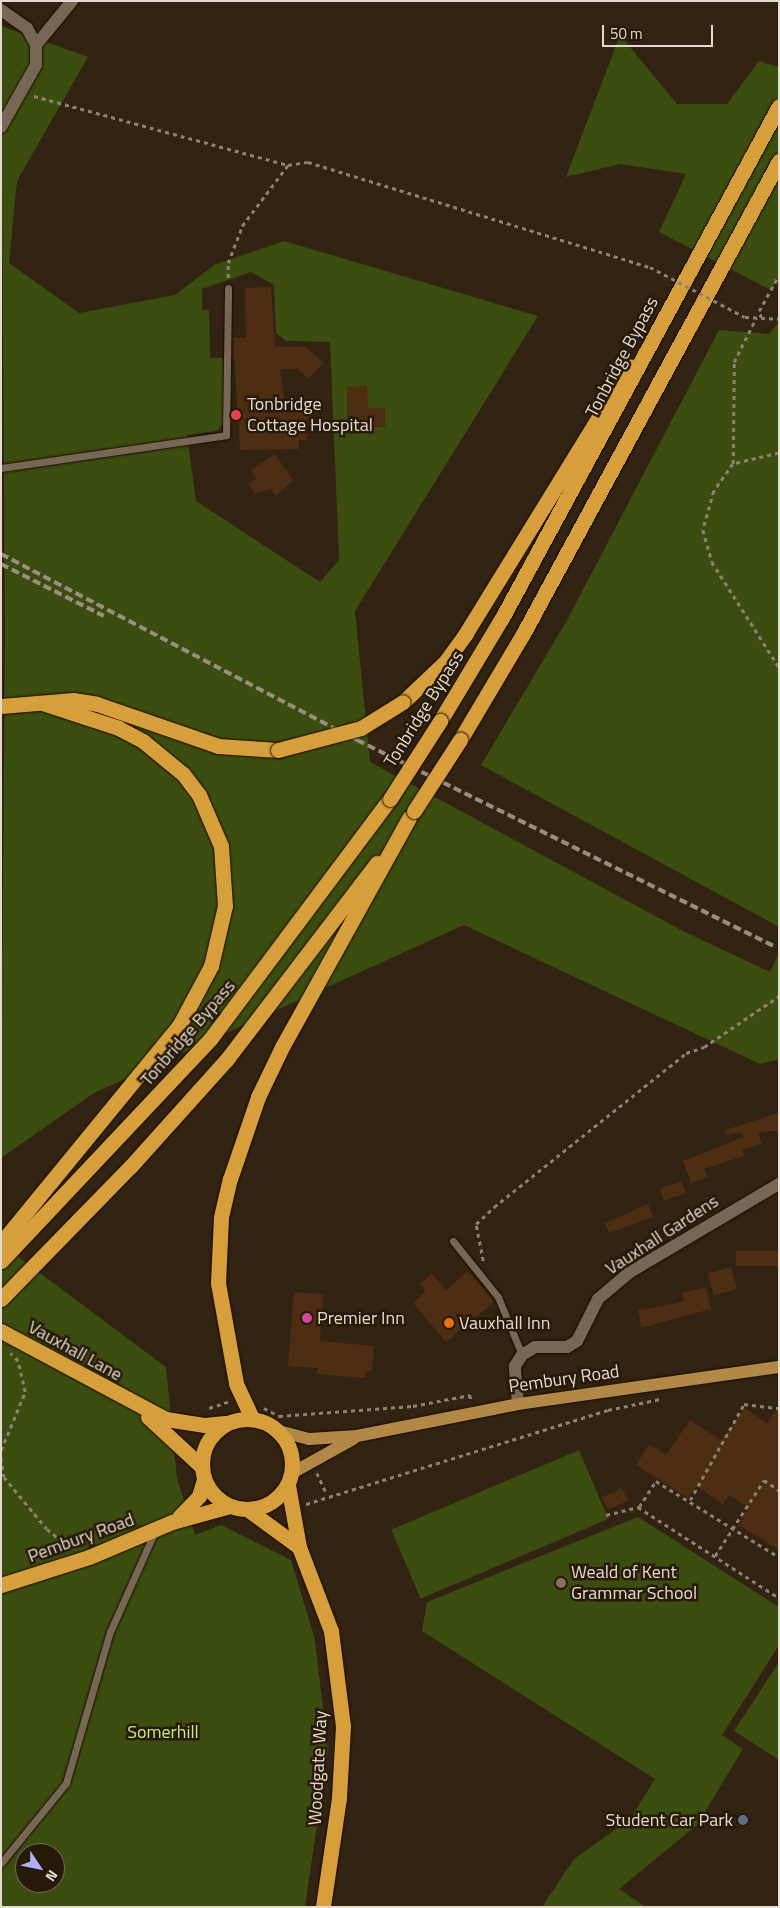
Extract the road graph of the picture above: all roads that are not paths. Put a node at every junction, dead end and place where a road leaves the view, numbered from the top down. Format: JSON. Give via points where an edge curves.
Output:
{"nodes":[{"id":1,"x":72,"y":1,"type":"edge"},
{"id":2,"x":1,"y":10,"type":"edge"},
{"id":3,"x":36,"y":45,"type":"junction"},
{"id":4,"x":779,"y":106,"type":"edge"},
{"id":5,"x":1,"y":127,"type":"edge"},
{"id":6,"x":779,"y":161,"type":"edge"},
{"id":7,"x":228,"y":288,"type":"road end"},
{"id":8,"x":674,"y":300,"type":"junction"},
{"id":9,"x":1,"y":468,"type":"edge"},
{"id":10,"x":45,"y":704,"type":"junction"},
{"id":11,"x":1,"y":706,"type":"edge"},
{"id":12,"x":412,"y":815,"type":"junction"},
{"id":13,"x":779,"y":1184,"type":"edge"},
{"id":14,"x":453,"y":1241,"type":"dead end"},
{"id":15,"x":3,"y":1253,"type":"edge"},
{"id":16,"x":1,"y":1298,"type":"edge"},
{"id":17,"x":1,"y":1331,"type":"edge"},
{"id":18,"x":522,"y":1355,"type":"junction"},
{"id":19,"x":779,"y":1367,"type":"edge"},
{"id":20,"x":131,"y":1403,"type":"junction"},
{"id":21,"x":518,"y":1404,"type":"junction"},
{"id":22,"x":252,"y":1418,"type":"junction"},
{"id":23,"x":227,"y":1422,"type":"junction"},
{"id":24,"x":279,"y":1431,"type":"junction"},
{"id":25,"x":357,"y":1436,"type":"junction"},
{"id":26,"x":203,"y":1474,"type":"junction"},
{"id":27,"x":290,"y":1479,"type":"junction"},
{"id":28,"x":230,"y":1506,"type":"junction"},
{"id":29,"x":247,"y":1509,"type":"junction"},
{"id":30,"x":172,"y":1522,"type":"junction"},
{"id":31,"x":155,"y":1531,"type":"junction"},
{"id":32,"x":299,"y":1547,"type":"junction"},
{"id":33,"x":1,"y":1585,"type":"edge"},
{"id":34,"x":1,"y":1863,"type":"edge"},
{"id":35,"x":323,"y":1907,"type":"edge"}],
"edges":[{"from":1,"to":3,"type":"street"},
{"from":2,"to":3,"type":"street","via":[[27,28]]},
{"from":3,"to":5,"type":"street","via":[[36,65]]},
{"from":4,"to":8,"type":"highway","name":"Tonbridge Bypass"},
{"from":6,"to":12,"type":"highway","bridge":true,"via":[[523,634]]},
{"from":7,"to":9,"type":"lane","via":[[226,435]]},
{"from":8,"to":10,"type":"highway","bridge":true,"via":[[466,632],[446,661],[403,702],[362,728],[278,750],[218,746],[96,704],[72,700]]},
{"from":8,"to":15,"type":"highway","name":"Tonbridge Bypass","bridge":true,"via":[[502,618],[390,798],[211,1038]]},
{"from":10,"to":11,"type":"highway"},
{"from":10,"to":15,"type":"highway","via":[[119,728],[150,746],[183,774],[199,795],[221,846],[225,906],[211,966],[180,1024]]},
{"from":12,"to":16,"type":"highway","via":[[227,1058],[132,1166]]},
{"from":12,"to":22,"type":"highway","via":[[282,1047],[258,1097],[230,1179],[221,1217],[218,1283],[232,1366]]},
{"from":13,"to":18,"type":"street","name":"Vauxhall Gardens","via":[[630,1272],[598,1299],[577,1340],[567,1347],[535,1347]]},
{"from":14,"to":18,"type":"lane","via":[[498,1297]]},
{"from":17,"to":20,"type":"highway","name":"Vauxhall Lane"},
{"from":18,"to":21,"type":"street","via":[[515,1366]]},
{"from":19,"to":21,"type":"main road","name":"Pembury Road"},
{"from":20,"to":23,"type":"highway","name":"Vauxhall Lane","via":[[189,1424]]},
{"from":20,"to":26,"type":"highway","name":"Vauxhall Lane"},
{"from":21,"to":25,"type":"main road","name":"Pembury Road"},
{"from":22,"to":23,"type":"highway"},
{"from":22,"to":24,"type":"highway"},
{"from":23,"to":26,"type":"highway","via":[[208,1441]]},
{"from":24,"to":25,"type":"main road","name":"Pembury Road","via":[[308,1439]]},
{"from":24,"to":27,"type":"highway","via":[[291,1450]]},
{"from":25,"to":27,"type":"main road","name":"Pembury Road"},
{"from":26,"to":28,"type":"highway","via":[[215,1496]]},
{"from":26,"to":30,"type":"highway","name":"Pembury Road","via":[[189,1509]]},
{"from":27,"to":29,"type":"highway","via":[[271,1503]]},
{"from":27,"to":32,"type":"highway","name":"Woodgate Way","via":[[291,1510]]},
{"from":28,"to":29,"type":"highway"},
{"from":28,"to":30,"type":"highway","name":"Pembury Road"},
{"from":29,"to":32,"type":"highway"},
{"from":30,"to":31,"type":"highway","name":"Pembury Road"},
{"from":31,"to":33,"type":"highway","name":"Pembury Road","via":[[90,1557]]},
{"from":31,"to":34,"type":"lane","via":[[110,1632],[66,1782]]},
{"from":32,"to":35,"type":"highway","name":"Woodgate Way","via":[[331,1631],[342,1726],[339,1798]]}]}
